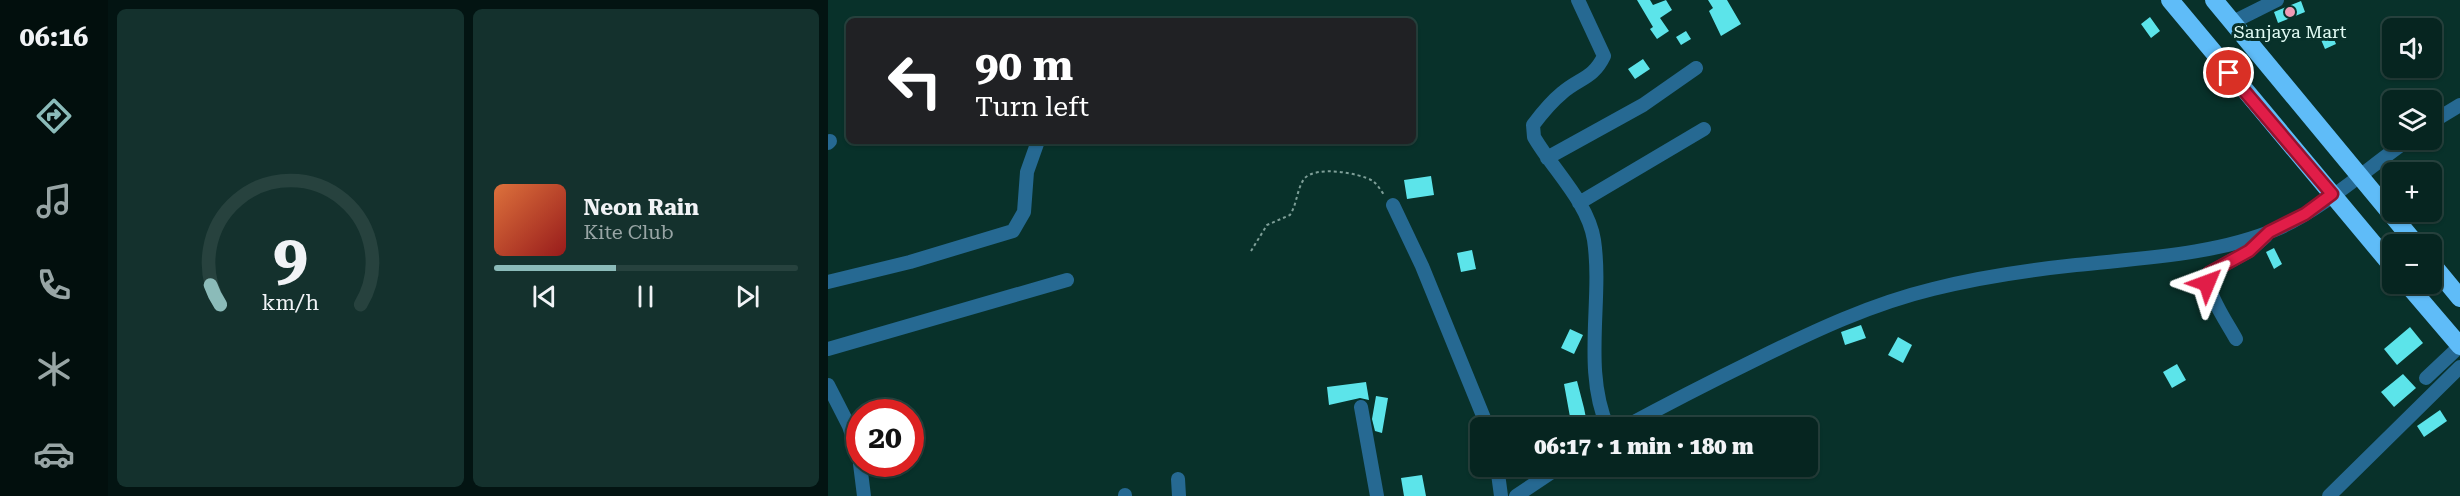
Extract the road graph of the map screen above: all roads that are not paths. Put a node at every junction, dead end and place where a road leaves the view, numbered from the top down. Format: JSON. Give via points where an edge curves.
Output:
{"nodes":[{"id":1,"x":1578,"y":0,"type":"edge"},
{"id":2,"x":2170,"y":0,"type":"edge"},
{"id":3,"x":2214,"y":0,"type":"edge"},
{"id":4,"x":2277,"y":0,"type":"edge"},
{"id":5,"x":2233,"y":22,"type":"junction"},
{"id":6,"x":1696,"y":68,"type":"dead end"},
{"id":7,"x":2460,"y":105,"type":"edge"},
{"id":8,"x":2442,"y":116,"type":"edge"},
{"id":9,"x":1704,"y":129,"type":"dead end"},
{"id":10,"x":1037,"y":144,"type":"edge"},
{"id":11,"x":2394,"y":150,"type":"edge"},
{"id":12,"x":1546,"y":158,"type":"junction"},
{"id":13,"x":2358,"y":175,"type":"junction"},
{"id":14,"x":2332,"y":194,"type":"junction"},
{"id":15,"x":1579,"y":203,"type":"junction"},
{"id":16,"x":1393,"y":205,"type":"road end"},
{"id":17,"x":2269,"y":232,"type":"junction"},
{"id":18,"x":2408,"y":234,"type":"edge"},
{"id":19,"x":2382,"y":254,"type":"edge"},
{"id":20,"x":2442,"y":276,"type":"edge"},
{"id":21,"x":1066,"y":280,"type":"dead end"},
{"id":22,"x":828,"y":282,"type":"edge"},
{"id":23,"x":2416,"y":294,"type":"edge"},
{"id":24,"x":2460,"y":298,"type":"edge"},
{"id":25,"x":2236,"y":339,"type":"dead end"},
{"id":26,"x":2460,"y":346,"type":"edge"},
{"id":27,"x":828,"y":350,"type":"edge"},
{"id":28,"x":2460,"y":367,"type":"edge"},
{"id":29,"x":2426,"y":378,"type":"dead end"},
{"id":30,"x":828,"y":385,"type":"edge"},
{"id":31,"x":1360,"y":408,"type":"dead end"},
{"id":32,"x":1484,"y":417,"type":"edge"},
{"id":33,"x":1604,"y":417,"type":"edge"},
{"id":34,"x":1643,"y":417,"type":"edge"},
{"id":35,"x":846,"y":420,"type":"edge"},
{"id":36,"x":862,"y":477,"type":"edge"},
{"id":37,"x":1498,"y":477,"type":"edge"},
{"id":38,"x":1544,"y":477,"type":"edge"},
{"id":39,"x":1178,"y":480,"type":"dead end"},
{"id":40,"x":864,"y":496,"type":"edge"},
{"id":41,"x":1179,"y":496,"type":"edge"},
{"id":42,"x":1377,"y":496,"type":"edge"},
{"id":43,"x":1501,"y":496,"type":"edge"},
{"id":44,"x":1516,"y":496,"type":"edge"},
{"id":45,"x":2330,"y":496,"type":"edge"}],
"edges":[{"from":1,"to":12,"type":"street","via":[[1604,56],[1597,70],[1563,92],[1533,125],[1534,137]]},
{"from":2,"to":14,"type":"highway"},
{"from":3,"to":5,"type":"highway"},
{"from":4,"to":5,"type":"street"},
{"from":5,"to":13,"type":"highway"},
{"from":6,"to":12,"type":"street","via":[[1660,95]]},
{"from":7,"to":8,"type":"street"},
{"from":9,"to":15,"type":"street"},
{"from":10,"to":22,"type":"street","via":[[1027,172],[1024,212],[1013,231]]},
{"from":11,"to":13,"type":"street"},
{"from":12,"to":15,"type":"street"},
{"from":13,"to":14,"type":"street"},
{"from":13,"to":18,"type":"highway"},
{"from":14,"to":17,"type":"street","via":[[2305,214]]},
{"from":14,"to":19,"type":"highway"},
{"from":15,"to":33,"type":"street","via":[[1594,239],[1597,381]]},
{"from":16,"to":32,"type":"street"},
{"from":17,"to":25,"type":"street","via":[[2258,244],[2209,273],[2207,278]]},
{"from":17,"to":34,"type":"street","via":[[2166,255],[1948,285],[1890,301],[1798,339]]},
{"from":20,"to":24,"type":"highway"},
{"from":21,"to":27,"type":"street"},
{"from":23,"to":26,"type":"highway"},
{"from":26,"to":29,"type":"street"},
{"from":28,"to":45,"type":"street"},
{"from":30,"to":35,"type":"street"},
{"from":31,"to":42,"type":"street"},
{"from":36,"to":40,"type":"street"},
{"from":37,"to":43,"type":"street"},
{"from":38,"to":44,"type":"street"},
{"from":39,"to":41,"type":"street"}]}
